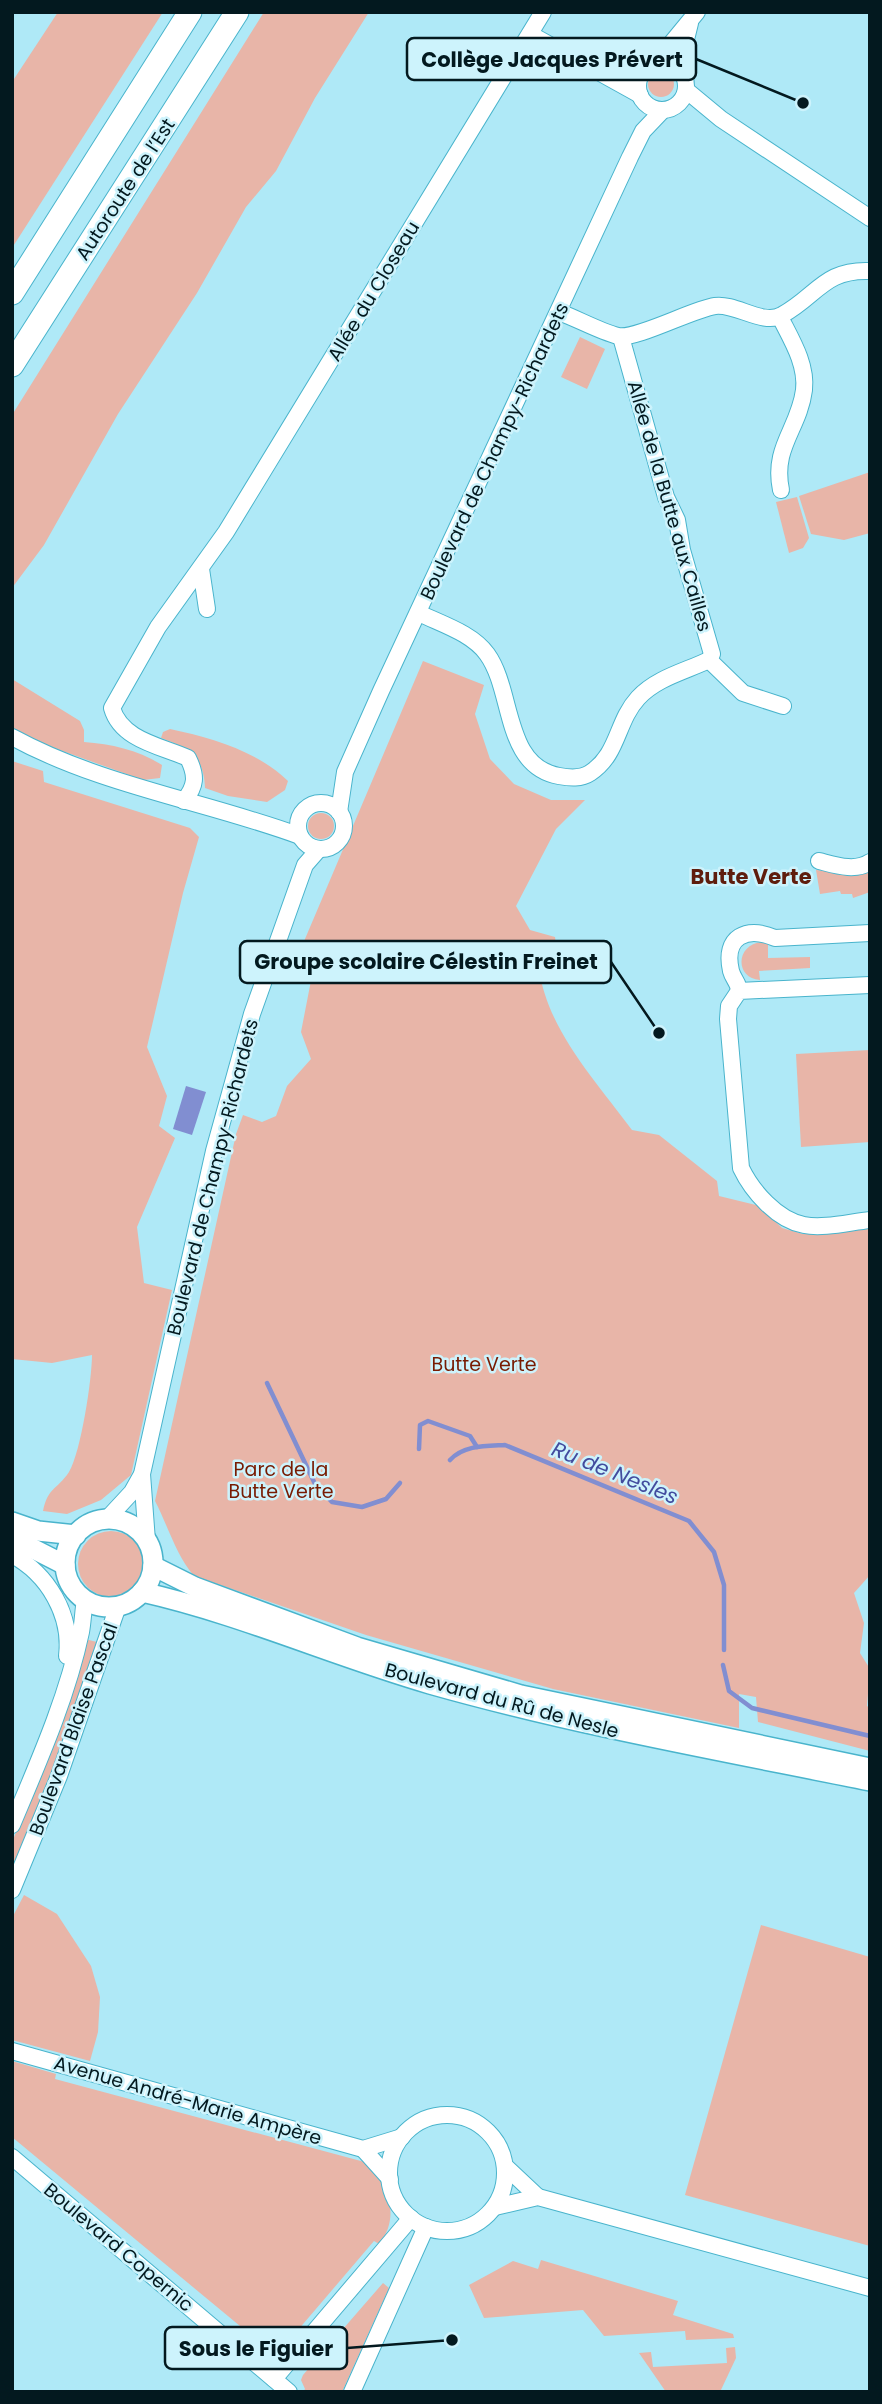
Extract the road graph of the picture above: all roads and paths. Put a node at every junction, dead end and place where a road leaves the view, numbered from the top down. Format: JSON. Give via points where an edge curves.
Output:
{"nodes":[{"id":1,"x":190,"y":12,"type":"edge"},
{"id":2,"x":237,"y":12,"type":"edge"},
{"id":3,"x":543,"y":12,"type":"edge"},
{"id":4,"x":694,"y":17,"type":"edge"},
{"id":5,"x":530,"y":34,"type":"junction"},
{"id":6,"x":650,"y":66,"type":"junction"},
{"id":7,"x":679,"y":68,"type":"junction"},
{"id":8,"x":595,"y":69,"type":"junction"},
{"id":9,"x":642,"y":99,"type":"junction"},
{"id":10,"x":676,"y":101,"type":"junction"},
{"id":11,"x":643,"y":131,"type":"junction"},
{"id":12,"x":823,"y":185,"type":"junction"},
{"id":13,"x":870,"y":210,"type":"edge"},
{"id":14,"x":870,"y":218,"type":"edge"},
{"id":15,"x":870,"y":271,"type":"edge"},
{"id":16,"x":12,"y":293,"type":"edge"},
{"id":17,"x":559,"y":312,"type":"junction"},
{"id":18,"x":780,"y":317,"type":"junction"},
{"id":19,"x":621,"y":337,"type":"junction"},
{"id":20,"x":12,"y":365,"type":"edge"},
{"id":21,"x":781,"y":490,"type":"dead end"},
{"id":22,"x":201,"y":569,"type":"junction"},
{"id":23,"x":207,"y":609,"type":"dead end"},
{"id":24,"x":419,"y":613,"type":"junction"},
{"id":25,"x":709,"y":660,"type":"junction"},
{"id":26,"x":783,"y":706,"type":"dead end"},
{"id":27,"x":12,"y":737,"type":"edge"},
{"id":28,"x":345,"y":772,"type":"junction"},
{"id":29,"x":184,"y":801,"type":"junction"},
{"id":30,"x":320,"y":803,"type":"junction"},
{"id":31,"x":339,"y":812,"type":"junction"},
{"id":32,"x":302,"y":813,"type":"junction"},
{"id":33,"x":263,"y":821,"type":"junction"},
{"id":34,"x":308,"y":843,"type":"junction"},
{"id":35,"x":819,"y":861,"type":"dead end"},
{"id":36,"x":870,"y":862,"type":"edge"},
{"id":37,"x":870,"y":933,"type":"edge"},
{"id":38,"x":870,"y":985,"type":"edge"},
{"id":39,"x":739,"y":991,"type":"junction"},
{"id":40,"x":870,"y":1220,"type":"edge"},
{"id":41,"x":142,"y":1474,"type":"junction"},
{"id":42,"x":107,"y":1519,"type":"junction"},
{"id":43,"x":12,"y":1522,"type":"edge"},
{"id":44,"x":76,"y":1535,"type":"junction"},
{"id":45,"x":12,"y":1538,"type":"edge"},
{"id":46,"x":147,"y":1541,"type":"junction"},
{"id":47,"x":12,"y":1555,"type":"edge"},
{"id":48,"x":65,"y":1565,"type":"junction"},
{"id":49,"x":153,"y":1566,"type":"junction"},
{"id":50,"x":142,"y":1592,"type":"junction"},
{"id":51,"x":85,"y":1600,"type":"junction"},
{"id":52,"x":118,"y":1606,"type":"junction"},
{"id":53,"x":58,"y":1705,"type":"junction"},
{"id":54,"x":870,"y":1768,"type":"edge"},
{"id":55,"x":870,"y":1781,"type":"edge"},
{"id":56,"x":12,"y":1825,"type":"edge"},
{"id":57,"x":12,"y":1890,"type":"edge"},
{"id":58,"x":12,"y":2052,"type":"edge"},
{"id":59,"x":402,"y":2137,"type":"junction"},
{"id":60,"x":363,"y":2149,"type":"junction"},
{"id":61,"x":12,"y":2157,"type":"edge"},
{"id":62,"x":505,"y":2166,"type":"junction"},
{"id":63,"x":390,"y":2179,"type":"junction"},
{"id":64,"x":538,"y":2197,"type":"junction"},
{"id":65,"x":495,"y":2207,"type":"junction"},
{"id":66,"x":411,"y":2218,"type":"junction"},
{"id":67,"x":426,"y":2227,"type":"junction"},
{"id":68,"x":870,"y":2288,"type":"edge"},
{"id":69,"x":274,"y":2378,"type":"junction"},
{"id":70,"x":289,"y":2392,"type":"edge"},
{"id":71,"x":352,"y":2392,"type":"edge"}],
"edges":[{"from":1,"to":16,"type":"highway","name":"Autoroute de l’Est"},
{"from":2,"to":20,"type":"highway","name":"Autoroute de l’Est"},
{"from":3,"to":5,"type":"street","name":"Allée du Closeau"},
{"from":4,"to":6,"type":"street"},
{"from":4,"to":7,"type":"street"},
{"from":5,"to":8,"type":"street"},
{"from":5,"to":22,"type":"street","name":"Allée du Closeau"},
{"from":6,"to":7,"type":"street","via":[[668,62]]},
{"from":6,"to":8,"type":"street"},
{"from":6,"to":9,"type":"street","via":[[639,80]]},
{"from":7,"to":10,"type":"street","via":[[686,82]]},
{"from":8,"to":9,"type":"street"},
{"from":9,"to":10,"type":"street"},
{"from":9,"to":11,"type":"street","name":"Boulevard de Champy-Richardets"},
{"from":10,"to":11,"type":"street","name":"Boulevard de Champy-Richardets"},
{"from":10,"to":12,"type":"street","via":[[721,119]]},
{"from":11,"to":17,"type":"street","name":"Boulevard de Champy-Richardets"},
{"from":12,"to":13,"type":"street"},
{"from":12,"to":14,"type":"street"},
{"from":15,"to":18,"type":"street","via":[[848,270],[828,280]]},
{"from":17,"to":19,"type":"street"},
{"from":17,"to":24,"type":"street","name":"Boulevard de Champy-Richardets"},
{"from":18,"to":19,"type":"street","via":[[715,306]]},
{"from":18,"to":21,"type":"street","via":[[797,351],[804,389],[780,452],[777,472]]},
{"from":19,"to":25,"type":"street","name":"Allée de la Butte aux Cailles","via":[[666,497],[680,529],[712,654]]},
{"from":22,"to":23,"type":"street"},
{"from":22,"to":29,"type":"street","name":"Allée du Closeau","via":[[158,627],[112,708],[119,725],[188,758],[196,772],[194,789]]},
{"from":24,"to":25,"type":"street","name":"Allée de la Butte aux Cailles","via":[[485,650],[496,669],[525,756],[548,774],[569,778],[588,775],[609,759],[625,716],[639,697]]},
{"from":24,"to":28,"type":"street","name":"Boulevard de Champy-Richardets"},
{"from":25,"to":26,"type":"street","via":[[743,693]]},
{"from":27,"to":29,"type":"street"},
{"from":28,"to":30,"type":"street","name":"Boulevard de Champy-Richardets"},
{"from":28,"to":31,"type":"street","name":"Boulevard de Champy-Richardets"},
{"from":29,"to":33,"type":"street"},
{"from":30,"to":31,"type":"street"},
{"from":30,"to":32,"type":"street","name":"Boulevard de Champy-Richardets"},
{"from":31,"to":34,"type":"street","name":"Boulevard de Champy-Richardets","via":[[342,834],[333,845]]},
{"from":32,"to":33,"type":"street","name":"Boulevard de Champy-Richardets"},
{"from":32,"to":34,"type":"street","via":[[298,828]]},
{"from":33,"to":34,"type":"street"},
{"from":34,"to":41,"type":"street","name":"Boulevard de Champy-Richardets","via":[[305,865],[252,1014],[226,1104]]},
{"from":35,"to":36,"type":"street","via":[[862,867]]},
{"from":37,"to":39,"type":"street","via":[[775,938],[745,932],[731,950],[731,974]]},
{"from":38,"to":39,"type":"street"},
{"from":39,"to":40,"type":"street","via":[[729,1006],[728,1019],[741,1168],[751,1188],[790,1221],[806,1226]]},
{"from":41,"to":42,"type":"street","name":"Boulevard de Champy-Richardets"},
{"from":41,"to":46,"type":"street","name":"Boulevard de Champy-Richardets"},
{"from":42,"to":44,"type":"main road","via":[[93,1522]]},
{"from":42,"to":46,"type":"main road","via":[[133,1526]]},
{"from":43,"to":44,"type":"main road","via":[[38,1531]]},
{"from":44,"to":48,"type":"main road"},
{"from":45,"to":48,"type":"main road"},
{"from":46,"to":49,"type":"main road"},
{"from":47,"to":53,"type":"street","via":[[39,1572],[67,1623],[69,1640]]},
{"from":48,"to":51,"type":"main road","via":[[71,1586]]},
{"from":49,"to":50,"type":"main road"},
{"from":49,"to":54,"type":"main road","via":[[195,1587],[312,1631],[508,1691]]},
{"from":50,"to":52,"type":"main road"},
{"from":50,"to":55,"type":"main road","name":"Boulevard du Rû de Nesle","via":[[178,1599],[371,1666],[520,1709]]},
{"from":51,"to":52,"type":"main road","via":[[102,1607]]},
{"from":51,"to":53,"type":"street","name":"Boulevard Blaise Pascal","via":[[82,1629]]},
{"from":52,"to":57,"type":"street","name":"Boulevard Blaise Pascal","via":[[60,1776]]},
{"from":53,"to":56,"type":"street","name":"Boulevard Blaise Pascal"},
{"from":58,"to":60,"type":"street","name":"Avenue André-Marie Ampère"},
{"from":59,"to":60,"type":"street"},
{"from":59,"to":62,"type":"street","via":[[416,2124],[435,2117],[463,2118],[488,2132],[500,2147]]},
{"from":59,"to":63,"type":"street","via":[[394,2150]]},
{"from":60,"to":63,"type":"street"},
{"from":61,"to":69,"type":"street","name":"Boulevard Copernic"},
{"from":62,"to":64,"type":"street"},
{"from":62,"to":65,"type":"street"},
{"from":63,"to":66,"type":"street","via":[[397,2201]]},
{"from":64,"to":65,"type":"street"},
{"from":64,"to":68,"type":"street"},
{"from":65,"to":67,"type":"street","via":[[464,2229],[445,2232]]},
{"from":66,"to":67,"type":"street"},
{"from":66,"to":69,"type":"street"},
{"from":67,"to":71,"type":"street"},
{"from":69,"to":70,"type":"street","name":"Boulevard Copernic"}]}
